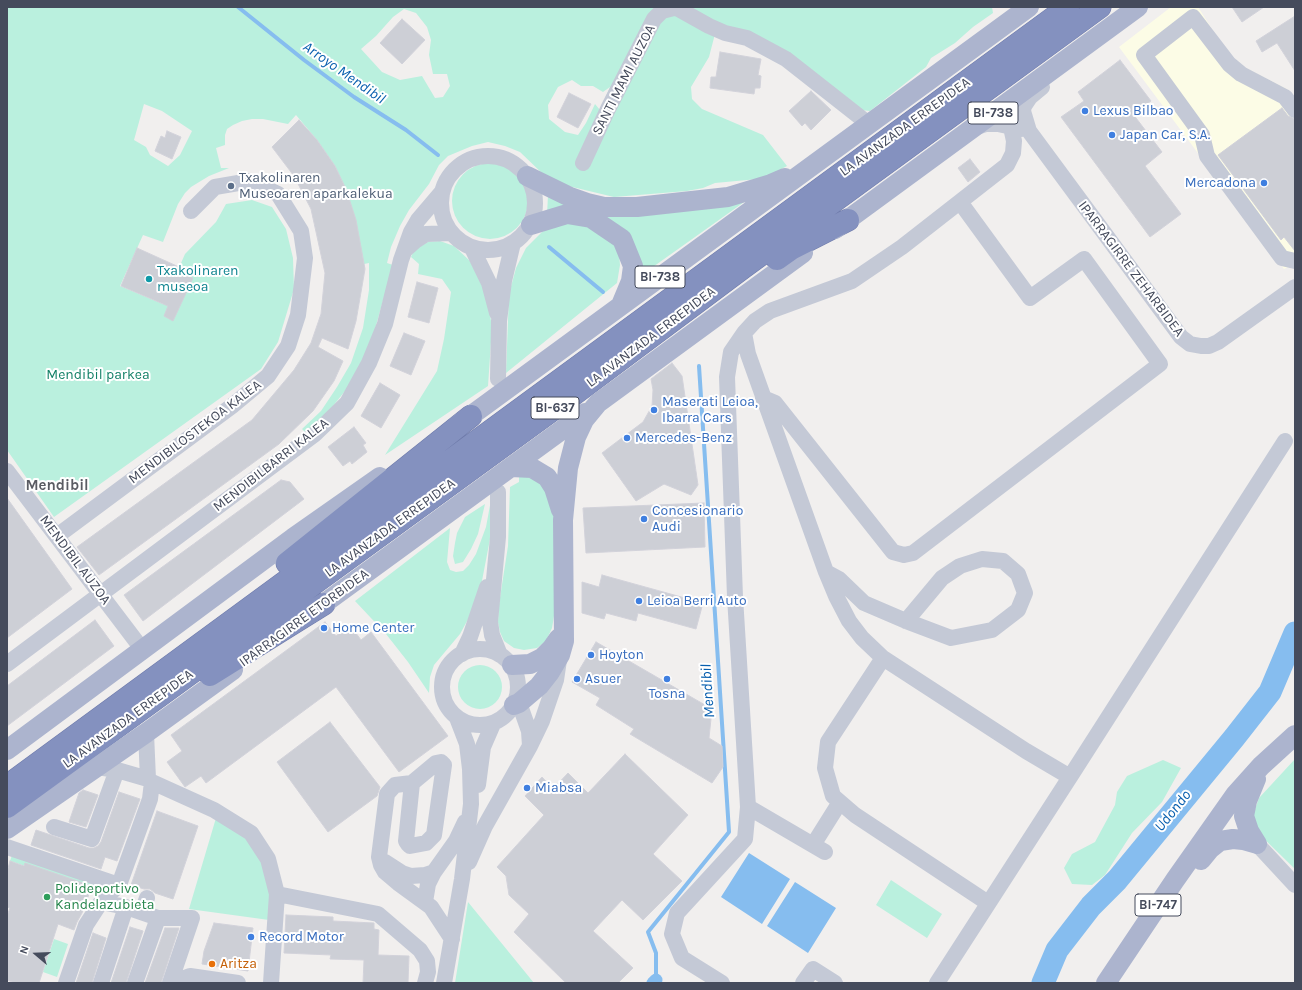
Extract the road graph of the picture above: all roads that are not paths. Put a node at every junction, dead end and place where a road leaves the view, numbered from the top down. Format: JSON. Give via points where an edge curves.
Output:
{"nodes":[{"id":1,"x":675,"y":7,"type":"edge"},
{"id":2,"x":1068,"y":7,"type":"edge"},
{"id":3,"x":1100,"y":7,"type":"edge"},
{"id":4,"x":1138,"y":7,"type":"edge"},
{"id":5,"x":1021,"y":10,"type":"edge"},
{"id":6,"x":1105,"y":31,"type":"junction"},
{"id":7,"x":1295,"y":110,"type":"edge"},
{"id":8,"x":870,"y":125,"type":"junction"},
{"id":9,"x":1011,"y":127,"type":"junction"},
{"id":10,"x":973,"y":128,"type":"junction"},
{"id":11,"x":1029,"y":131,"type":"junction"},
{"id":12,"x":583,"y":163,"type":"dead end"},
{"id":13,"x":810,"y":168,"type":"junction"},
{"id":14,"x":527,"y":176,"type":"junction"},
{"id":15,"x":442,"y":194,"type":"junction"},
{"id":16,"x":960,"y":202,"type":"junction"},
{"id":17,"x":191,"y":211,"type":"dead end"},
{"id":18,"x":848,"y":220,"type":"junction"},
{"id":19,"x":530,"y":225,"type":"junction"},
{"id":20,"x":451,"y":233,"type":"junction"},
{"id":21,"x":514,"y":243,"type":"junction"},
{"id":22,"x":472,"y":248,"type":"junction"},
{"id":23,"x":405,"y":250,"type":"junction"},
{"id":24,"x":1295,"y":261,"type":"edge"},
{"id":25,"x":1295,"y":286,"type":"edge"},
{"id":26,"x":620,"y":305,"type":"junction"},
{"id":27,"x":499,"y":321,"type":"junction"},
{"id":28,"x":744,"y":333,"type":"junction"},
{"id":29,"x":498,"y":379,"type":"dead end"},
{"id":30,"x":573,"y":395,"type":"junction"},
{"id":31,"x":763,"y":398,"type":"junction"},
{"id":32,"x":598,"y":403,"type":"junction"},
{"id":33,"x":471,"y":416,"type":"junction"},
{"id":34,"x":1285,"y":441,"type":"dead end"},
{"id":35,"x":511,"y":467,"type":"junction"},
{"id":36,"x":7,"y":471,"type":"edge"},
{"id":37,"x":498,"y":492,"type":"dead end"},
{"id":38,"x":563,"y":520,"type":"junction"},
{"id":39,"x":56,"y":536,"type":"junction"},
{"id":40,"x":498,"y":537,"type":"junction"},
{"id":41,"x":826,"y":572,"type":"junction"},
{"id":42,"x":101,"y":595,"type":"junction"},
{"id":43,"x":324,"y":604,"type":"junction"},
{"id":44,"x":906,"y":621,"type":"junction"},
{"id":45,"x":564,"y":627,"type":"junction"},
{"id":46,"x":142,"y":649,"type":"junction"},
{"id":47,"x":462,"y":654,"type":"junction"},
{"id":48,"x":560,"y":654,"type":"junction"},
{"id":49,"x":883,"y":658,"type":"junction"},
{"id":50,"x":506,"y":660,"type":"junction"},
{"id":51,"x":7,"y":664,"type":"edge"},
{"id":52,"x":517,"y":701,"type":"junction"},
{"id":53,"x":457,"y":718,"type":"junction"},
{"id":54,"x":493,"y":724,"type":"junction"},
{"id":55,"x":1295,"y":734,"type":"edge"},
{"id":56,"x":72,"y":738,"type":"junction"},
{"id":57,"x":146,"y":741,"type":"junction"},
{"id":58,"x":530,"y":746,"type":"junction"},
{"id":59,"x":7,"y":750,"type":"edge"},
{"id":60,"x":1261,"y":766,"type":"junction"},
{"id":61,"x":97,"y":767,"type":"junction"},
{"id":62,"x":117,"y":770,"type":"junction"},
{"id":63,"x":54,"y":772,"type":"junction"},
{"id":64,"x":1070,"y":777,"type":"junction"},
{"id":65,"x":150,"y":781,"type":"junction"},
{"id":66,"x":412,"y":783,"type":"junction"},
{"id":67,"x":7,"y":786,"type":"edge"},
{"id":68,"x":840,"y":802,"type":"junction"},
{"id":69,"x":471,"y":804,"type":"junction"},
{"id":70,"x":7,"y":807,"type":"edge"},
{"id":71,"x":748,"y":807,"type":"junction"},
{"id":72,"x":54,"y":827,"type":"dead end"},
{"id":73,"x":1211,"y":828,"type":"junction"},
{"id":74,"x":7,"y":829,"type":"edge"},
{"id":75,"x":1253,"y":838,"type":"junction"},
{"id":76,"x":7,"y":847,"type":"edge"},
{"id":77,"x":379,"y":857,"type":"junction"},
{"id":78,"x":434,"y":872,"type":"junction"},
{"id":79,"x":462,"y":879,"type":"junction"},
{"id":80,"x":119,"y":885,"type":"junction"},
{"id":81,"x":1295,"y":885,"type":"edge"},
{"id":82,"x":277,"y":894,"type":"junction"},
{"id":83,"x":101,"y":902,"type":"junction"},
{"id":84,"x":988,"y":903,"type":"junction"},
{"id":85,"x":428,"y":904,"type":"junction"},
{"id":86,"x":126,"y":908,"type":"junction"},
{"id":87,"x":457,"y":911,"type":"junction"},
{"id":88,"x":158,"y":918,"type":"junction"},
{"id":89,"x":1146,"y":923,"type":"junction"},
{"id":90,"x":452,"y":939,"type":"junction"},
{"id":91,"x":184,"y":980,"type":"edge"},
{"id":92,"x":66,"y":983,"type":"edge"},
{"id":93,"x":101,"y":983,"type":"edge"},
{"id":94,"x":135,"y":983,"type":"edge"},
{"id":95,"x":170,"y":983,"type":"edge"},
{"id":96,"x":238,"y":983,"type":"edge"},
{"id":97,"x":271,"y":983,"type":"edge"},
{"id":98,"x":425,"y":983,"type":"edge"},
{"id":99,"x":444,"y":983,"type":"edge"},
{"id":100,"x":722,"y":983,"type":"edge"},
{"id":101,"x":803,"y":983,"type":"edge"},
{"id":102,"x":835,"y":983,"type":"edge"},
{"id":103,"x":936,"y":983,"type":"edge"},
{"id":104,"x":1106,"y":983,"type":"edge"}],
"edges":[{"from":1,"to":8,"type":"street","name":"SANTI MAMI AUZOA","via":[[709,26],[747,38],[786,59]]},
{"from":1,"to":12,"type":"street","name":"SANTI MAMI AUZOA","via":[[662,11],[654,19]]},
{"from":2,"to":56,"type":"highway","name":"LA AVANZADA ERREPIDEA","number":"BI-637"},
{"from":3,"to":30,"type":"highway","name":"LA AVANZADA ERREPIDEA","number":"BI-637"},
{"from":4,"to":6,"type":"main road","number":"BI-738"},
{"from":5,"to":8,"type":"main road","number":"BI-738"},
{"from":6,"to":10,"type":"main road","number":"BI-738"},
{"from":6,"to":11,"type":"street","via":[[1026,102],[1023,110]]},
{"from":7,"to":24,"type":"street","via":[[1285,97],[1241,74],[1229,64],[1193,17],[1144,55],[1202,135],[1208,156],[1282,258]]},
{"from":8,"to":13,"type":"main road","number":"BI-738"},
{"from":9,"to":10,"type":"street","via":[[986,124]]},
{"from":9,"to":11,"type":"street"},
{"from":9,"to":16,"type":"street","via":[[1013,153],[1007,165]]},
{"from":10,"to":18,"type":"main road","number":"BI-738"},
{"from":11,"to":25,"type":"street","name":"IPARRAGIRRE ZEHARBIDEA","via":[[1182,337],[1190,344],[1209,346],[1218,342]]},
{"from":13,"to":14,"type":"main road","via":[[771,184],[728,197],[637,207],[604,207],[587,203]]},
{"from":13,"to":26,"type":"main road","number":"BI-738"},
{"from":14,"to":15,"type":"street","via":[[516,164],[501,157],[485,155],[470,159],[457,167],[447,179]]},
{"from":14,"to":19,"type":"street","via":[[536,200]]},
{"from":15,"to":20,"type":"street","via":[[444,221]]},
{"from":15,"to":23,"type":"street","name":"MENDIBILBARRI KALEA","via":[[418,220]]},
{"from":16,"to":28,"type":"street","via":[[852,282],[770,312],[755,321]]},
{"from":16,"to":31,"type":"street","via":[[1030,298],[1084,259],[1160,364],[913,553],[904,555],[893,552],[775,403]]},
{"from":17,"to":39,"type":"street","name":"MENDIBILOSTEKOA KALEA","via":[[215,187],[250,181],[278,194],[301,231],[305,258],[298,315],[288,346],[268,376],[232,406]]},
{"from":18,"to":30,"type":"highway","via":[[791,250]]},
{"from":18,"to":32,"type":"main road","number":"BI-738"},
{"from":19,"to":21,"type":"street"},
{"from":19,"to":26,"type":"main road","via":[[567,214],[591,218],[622,240],[633,266],[631,281]]},
{"from":20,"to":22,"type":"street","via":[[460,242]]},
{"from":20,"to":23,"type":"street","via":[[426,234]]},
{"from":21,"to":22,"type":"street","via":[[486,251]]},
{"from":21,"to":27,"type":"street","via":[[504,281]]},
{"from":22,"to":27,"type":"street","via":[[489,283]]},
{"from":23,"to":42,"type":"street","name":"MENDIBILBARRI KALEA","via":[[385,324],[369,363],[347,403],[315,434]]},
{"from":26,"to":33,"type":"main road","number":"BI-738"},
{"from":27,"to":29,"type":"street"},
{"from":28,"to":31,"type":"street","via":[[748,354]]},
{"from":28,"to":71,"type":"street","via":[[730,352],[727,377],[735,597]]},
{"from":30,"to":63,"type":"highway","name":"LA AVANZADA ERREPIDEA","number":"BI-637"},
{"from":31,"to":41,"type":"street"},
{"from":32,"to":35,"type":"main road","name":"IPARRAGIRRE ETORBIDEA"},
{"from":32,"to":38,"type":"main road","via":[[584,420],[576,436],[568,468]]},
{"from":33,"to":46,"type":"main road","via":[[293,538]]},
{"from":33,"to":56,"type":"highway","via":[[284,566],[142,675]]},
{"from":34,"to":64,"type":"street"},
{"from":35,"to":38,"type":"main road","via":[[532,468],[547,476],[554,488]]},
{"from":35,"to":43,"type":"main road","name":"IPARRAGIRRE ETORBIDEA"},
{"from":36,"to":39,"type":"street","name":"MENDIBIL AUZOA"},
{"from":37,"to":40,"type":"street"},
{"from":38,"to":45,"type":"main road"},
{"from":39,"to":42,"type":"street","name":"MENDIBIL AUZOA"},
{"from":40,"to":47,"type":"street","via":[[484,599]]},
{"from":40,"to":50,"type":"street","via":[[490,622],[492,635]]},
{"from":41,"to":44,"type":"street","via":[[839,580],[864,603]]},
{"from":41,"to":49,"type":"street","via":[[849,621]]},
{"from":42,"to":46,"type":"street","name":"MENDIBIL AUZOA"},
{"from":42,"to":51,"type":"street","name":"MENDIBILBARRI KALEA"},
{"from":43,"to":57,"type":"main road","name":"IPARRAGIRRE ETORBIDEA"},
{"from":43,"to":63,"type":"highway"},
{"from":44,"to":44,"type":"street","via":[[950,638],[992,630],[1018,610],[1025,593],[1018,574],[1003,561],[982,559],[960,566],[942,578]]},
{"from":45,"to":48,"type":"main road","via":[[564,641]]},
{"from":45,"to":50,"type":"main road","via":[[558,640],[542,658],[530,664]]},
{"from":46,"to":59,"type":"main road"},
{"from":47,"to":50,"type":"street","via":[[482,649],[493,651]]},
{"from":47,"to":53,"type":"street","via":[[450,665],[442,688],[446,705]]},
{"from":48,"to":52,"type":"main road","via":[[539,686]]},
{"from":48,"to":58,"type":"street","via":[[552,695]]},
{"from":49,"to":64,"type":"street"},
{"from":49,"to":68,"type":"street","via":[[828,742],[825,768],[833,796]]},
{"from":50,"to":52,"type":"street","via":[[518,680]]},
{"from":52,"to":54,"type":"street","via":[[505,716]]},
{"from":52,"to":58,"type":"street","via":[[529,731]]},
{"from":53,"to":54,"type":"street","via":[[474,725]]},
{"from":53,"to":69,"type":"street","via":[[466,744]]},
{"from":54,"to":79,"type":"street","via":[[483,747],[474,833]]},
{"from":55,"to":60,"type":"main road","number":"BI-747"},
{"from":56,"to":67,"type":"highway","name":"LA AVANZADA ERREPIDEA","number":"BI-637"},
{"from":57,"to":61,"type":"main road","name":"IPARRAGIRRE ETORBIDEA"},
{"from":57,"to":62,"type":"street","via":[[137,766]]},
{"from":57,"to":65,"type":"street"},
{"from":58,"to":79,"type":"street","via":[[485,826]]},
{"from":60,"to":73,"type":"main road","number":"BI-747","via":[[1235,795]]},
{"from":60,"to":75,"type":"main road","via":[[1244,816]]},
{"from":61,"to":62,"type":"street"},
{"from":61,"to":74,"type":"main road","name":"IPARRAGIRRE ETORBIDEA"},
{"from":62,"to":65,"type":"street"},
{"from":62,"to":72,"type":"street","via":[[92,839]]},
{"from":63,"to":70,"type":"highway","name":"LA AVANZADA ERREPIDEA","number":"BI-637"},
{"from":64,"to":84,"type":"street"},
{"from":65,"to":80,"type":"street","via":[[150,799]]},
{"from":65,"to":82,"type":"street","via":[[214,810],[251,833],[268,859]]},
{"from":66,"to":66,"type":"street","via":[[406,841],[410,846],[426,843],[434,834],[444,765],[436,762]]},
{"from":66,"to":77,"type":"street","via":[[395,785],[387,794]]},
{"from":68,"to":71,"type":"street","via":[[819,849]]},
{"from":68,"to":84,"type":"street","via":[[855,815]]},
{"from":69,"to":78,"type":"street","via":[[456,840]]},
{"from":69,"to":79,"type":"street"},
{"from":71,"to":100,"type":"street","via":[[745,839],[677,913],[672,934],[682,958]]},
{"from":73,"to":75,"type":"main road","via":[[1233,826]]},
{"from":73,"to":89,"type":"main road","number":"BI-747"},
{"from":75,"to":81,"type":"street"},
{"from":75,"to":89,"type":"main road","via":[[1220,841],[1210,849],[1168,903]]},
{"from":76,"to":80,"type":"street"},
{"from":77,"to":78,"type":"street","via":[[395,869],[411,876]]},
{"from":77,"to":85,"type":"street","via":[[380,865],[385,872]]},
{"from":78,"to":85,"type":"street","via":[[428,884]]},
{"from":79,"to":87,"type":"street"},
{"from":80,"to":83,"type":"street"},
{"from":82,"to":97,"type":"street"},
{"from":82,"to":98,"type":"street","via":[[378,914],[420,950],[427,961]]},
{"from":83,"to":86,"type":"street"},
{"from":83,"to":92,"type":"street","via":[[86,925]]},
{"from":84,"to":103,"type":"street"},
{"from":85,"to":87,"type":"street","via":[[444,910]]},
{"from":85,"to":90,"type":"street"},
{"from":86,"to":88,"type":"street","via":[[145,906]]},
{"from":86,"to":93,"type":"street"},
{"from":87,"to":90,"type":"street"},
{"from":88,"to":94,"type":"street"},
{"from":88,"to":95,"type":"street","via":[[192,918]]},
{"from":89,"to":104,"type":"main road","number":"BI-747"},
{"from":90,"to":99,"type":"street"},
{"from":91,"to":96,"type":"street"},
{"from":101,"to":102,"type":"street","via":[[813,968]]}]}
